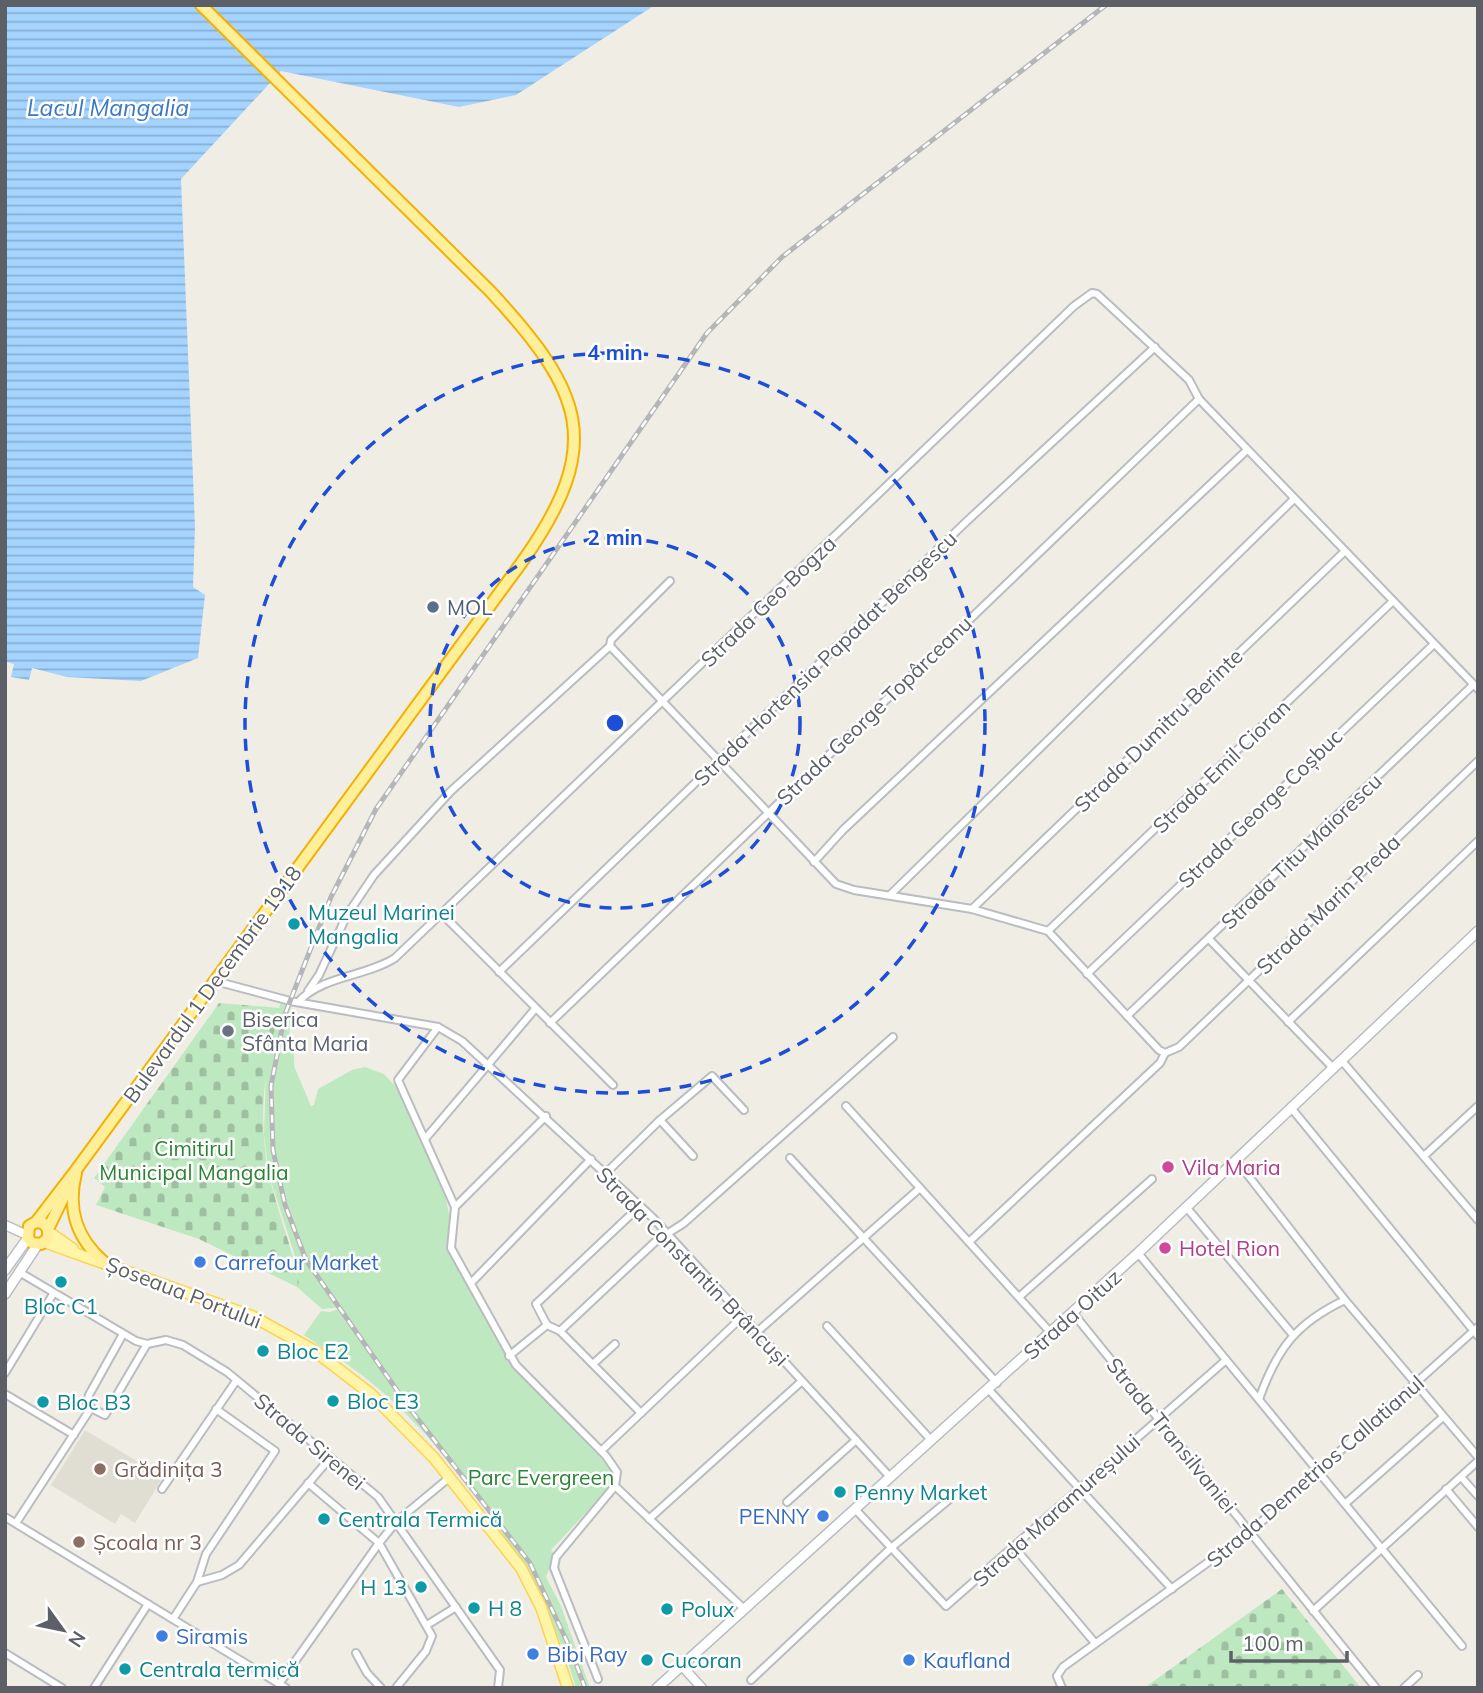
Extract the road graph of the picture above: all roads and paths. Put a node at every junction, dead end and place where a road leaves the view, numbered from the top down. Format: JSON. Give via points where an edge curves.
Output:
{"nodes":[{"id":1,"x":201,"y":5,"type":"edge"},
{"id":2,"x":1155,"y":346,"type":"junction"},
{"id":3,"x":1199,"y":399,"type":"junction"},
{"id":4,"x":1247,"y":450,"type":"junction"},
{"id":5,"x":1294,"y":499,"type":"junction"},
{"id":6,"x":1344,"y":552,"type":"junction"},
{"id":7,"x":670,"y":581,"type":"dead end"},
{"id":8,"x":1393,"y":601,"type":"junction"},
{"id":9,"x":1434,"y":644,"type":"junction"},
{"id":10,"x":610,"y":646,"type":"junction"},
{"id":11,"x":1476,"y":687,"type":"edge"},
{"id":12,"x":664,"y":703,"type":"junction"},
{"id":13,"x":719,"y":761,"type":"junction"},
{"id":14,"x":1478,"y":761,"type":"edge"},
{"id":15,"x":768,"y":812,"type":"junction"},
{"id":16,"x":1478,"y":841,"type":"edge"},
{"id":17,"x":814,"y":862,"type":"junction"},
{"id":18,"x":890,"y":895,"type":"junction"},
{"id":19,"x":972,"y":909,"type":"junction"},
{"id":20,"x":441,"y":913,"type":"junction"},
{"id":21,"x":1048,"y":931,"type":"junction"},
{"id":22,"x":1478,"y":932,"type":"edge"},
{"id":23,"x":1209,"y":939,"type":"junction"},
{"id":24,"x":499,"y":972,"type":"junction"},
{"id":25,"x":1087,"y":974,"type":"junction"},
{"id":26,"x":215,"y":981,"type":"junction"},
{"id":27,"x":1248,"y":981,"type":"junction"},
{"id":28,"x":305,"y":995,"type":"junction"},
{"id":29,"x":298,"y":1002,"type":"junction"},
{"id":30,"x":536,"y":1009,"type":"junction"},
{"id":31,"x":1127,"y":1016,"type":"junction"},
{"id":32,"x":1288,"y":1022,"type":"junction"},
{"id":33,"x":550,"y":1023,"type":"junction"},
{"id":34,"x":438,"y":1027,"type":"junction"},
{"id":35,"x":893,"y":1037,"type":"dead end"},
{"id":36,"x":1165,"y":1052,"type":"junction"},
{"id":37,"x":1342,"y":1061,"type":"junction"},
{"id":38,"x":488,"y":1065,"type":"junction"},
{"id":39,"x":1334,"y":1069,"type":"junction"},
{"id":40,"x":613,"y":1085,"type":"dead end"},
{"id":41,"x":846,"y":1106,"type":"dead end"},
{"id":42,"x":1478,"y":1106,"type":"edge"},
{"id":43,"x":1292,"y":1109,"type":"junction"},
{"id":44,"x":744,"y":1110,"type":"dead end"},
{"id":45,"x":546,"y":1116,"type":"junction"},
{"id":46,"x":660,"y":1120,"type":"junction"},
{"id":47,"x":425,"y":1139,"type":"junction"},
{"id":48,"x":693,"y":1156,"type":"dead end"},
{"id":49,"x":1424,"y":1156,"type":"junction"},
{"id":50,"x":790,"y":1158,"type":"dead end"},
{"id":51,"x":591,"y":1159,"type":"junction"},
{"id":52,"x":1237,"y":1161,"type":"junction"},
{"id":53,"x":76,"y":1170,"type":"junction"},
{"id":54,"x":606,"y":1173,"type":"junction"},
{"id":55,"x":1152,"y":1179,"type":"dead end"},
{"id":56,"x":920,"y":1188,"type":"junction"},
{"id":57,"x":640,"y":1206,"type":"junction"},
{"id":58,"x":455,"y":1207,"type":"junction"},
{"id":59,"x":1187,"y":1208,"type":"junction"},
{"id":60,"x":1478,"y":1220,"type":"edge"},
{"id":61,"x":9,"y":1226,"type":"edge"},
{"id":62,"x":30,"y":1230,"type":"junction"},
{"id":63,"x":666,"y":1232,"type":"junction"},
{"id":64,"x":45,"y":1237,"type":"junction"},
{"id":65,"x":864,"y":1237,"type":"junction"},
{"id":66,"x":969,"y":1242,"type":"junction"},
{"id":67,"x":1138,"y":1253,"type":"junction"},
{"id":68,"x":104,"y":1262,"type":"junction"},
{"id":69,"x":5,"y":1270,"type":"edge"},
{"id":70,"x":19,"y":1272,"type":"junction"},
{"id":71,"x":471,"y":1283,"type":"junction"},
{"id":72,"x":5,"y":1294,"type":"edge"},
{"id":73,"x":53,"y":1294,"type":"junction"},
{"id":74,"x":1019,"y":1297,"type":"junction"},
{"id":75,"x":1345,"y":1300,"type":"junction"},
{"id":76,"x":1073,"y":1313,"type":"junction"},
{"id":77,"x":743,"y":1317,"type":"junction"},
{"id":78,"x":547,"y":1325,"type":"junction"},
{"id":79,"x":827,"y":1326,"type":"dead end"},
{"id":80,"x":560,"y":1331,"type":"junction"},
{"id":81,"x":1476,"y":1331,"type":"edge"},
{"id":82,"x":757,"y":1332,"type":"junction"},
{"id":83,"x":1051,"y":1333,"type":"junction"},
{"id":84,"x":123,"y":1334,"type":"junction"},
{"id":85,"x":1293,"y":1335,"type":"junction"},
{"id":86,"x":147,"y":1344,"type":"junction"},
{"id":87,"x":615,"y":1344,"type":"dead end"},
{"id":88,"x":509,"y":1356,"type":"junction"},
{"id":89,"x":1226,"y":1360,"type":"junction"},
{"id":90,"x":593,"y":1364,"type":"junction"},
{"id":91,"x":5,"y":1373,"type":"edge"},
{"id":92,"x":236,"y":1381,"type":"junction"},
{"id":93,"x":802,"y":1381,"type":"junction"},
{"id":94,"x":997,"y":1383,"type":"junction"},
{"id":95,"x":1415,"y":1384,"type":"junction"},
{"id":96,"x":989,"y":1390,"type":"junction"},
{"id":97,"x":5,"y":1394,"type":"edge"},
{"id":98,"x":1259,"y":1399,"type":"junction"},
{"id":99,"x":91,"y":1408,"type":"junction"},
{"id":100,"x":216,"y":1409,"type":"junction"},
{"id":101,"x":641,"y":1413,"type":"junction"},
{"id":102,"x":1443,"y":1417,"type":"junction"},
{"id":103,"x":1160,"y":1419,"type":"junction"},
{"id":104,"x":74,"y":1435,"type":"junction"},
{"id":105,"x":856,"y":1440,"type":"junction"},
{"id":106,"x":931,"y":1440,"type":"junction"},
{"id":107,"x":601,"y":1451,"type":"junction"},
{"id":108,"x":330,"y":1458,"type":"junction"},
{"id":109,"x":1478,"y":1459,"type":"edge"},
{"id":110,"x":1319,"y":1471,"type":"junction"},
{"id":111,"x":450,"y":1477,"type":"junction"},
{"id":112,"x":890,"y":1477,"type":"junction"},
{"id":113,"x":1461,"y":1477,"type":"junction"},
{"id":114,"x":308,"y":1483,"type":"junction"},
{"id":115,"x":615,"y":1486,"type":"junction"},
{"id":116,"x":162,"y":1489,"type":"dead end"},
{"id":117,"x":1079,"y":1489,"type":"junction"},
{"id":118,"x":1446,"y":1489,"type":"junction"},
{"id":119,"x":1478,"y":1496,"type":"edge"},
{"id":120,"x":951,"y":1499,"type":"dead end"},
{"id":121,"x":787,"y":1502,"type":"dead end"},
{"id":122,"x":1346,"y":1503,"type":"junction"},
{"id":123,"x":855,"y":1508,"type":"junction"},
{"id":124,"x":5,"y":1517,"type":"edge"},
{"id":125,"x":649,"y":1519,"type":"junction"},
{"id":126,"x":397,"y":1521,"type":"junction"},
{"id":127,"x":16,"y":1523,"type":"junction"},
{"id":128,"x":1478,"y":1527,"type":"edge"},
{"id":129,"x":1250,"y":1532,"type":"junction"},
{"id":130,"x":379,"y":1543,"type":"junction"},
{"id":131,"x":891,"y":1548,"type":"junction"},
{"id":132,"x":1014,"y":1548,"type":"junction"},
{"id":133,"x":1382,"y":1548,"type":"junction"},
{"id":134,"x":197,"y":1582,"type":"junction"},
{"id":135,"x":1172,"y":1589,"type":"junction"},
{"id":136,"x":148,"y":1604,"type":"junction"},
{"id":137,"x":456,"y":1607,"type":"junction"},
{"id":138,"x":743,"y":1608,"type":"junction"},
{"id":139,"x":1314,"y":1611,"type":"junction"},
{"id":140,"x":173,"y":1619,"type":"junction"},
{"id":141,"x":427,"y":1625,"type":"junction"},
{"id":142,"x":1096,"y":1643,"type":"junction"},
{"id":143,"x":1462,"y":1646,"type":"dead end"},
{"id":144,"x":5,"y":1653,"type":"edge"},
{"id":145,"x":356,"y":1653,"type":"dead end"},
{"id":146,"x":681,"y":1665,"type":"junction"},
{"id":147,"x":1418,"y":1675,"type":"dead end"},
{"id":148,"x":598,"y":1679,"type":"dead end"},
{"id":149,"x":751,"y":1680,"type":"dead end"},
{"id":150,"x":49,"y":1681,"type":"junction"},
{"id":151,"x":282,"y":1686,"type":"edge"},
{"id":152,"x":399,"y":1687,"type":"edge"},
{"id":153,"x":45,"y":1688,"type":"edge"},
{"id":154,"x":62,"y":1688,"type":"edge"},
{"id":155,"x":94,"y":1688,"type":"edge"},
{"id":156,"x":381,"y":1688,"type":"edge"},
{"id":157,"x":498,"y":1688,"type":"edge"},
{"id":158,"x":568,"y":1688,"type":"edge"},
{"id":159,"x":657,"y":1688,"type":"edge"},
{"id":160,"x":702,"y":1688,"type":"edge"},
{"id":161,"x":1062,"y":1688,"type":"edge"},
{"id":162,"x":1376,"y":1688,"type":"edge"},
{"id":163,"x":1404,"y":1688,"type":"edge"}],
"edges":[{"from":1,"to":26,"type":"highway","name":"Bulevardul 1 Decembrie 1918","via":[[499,302],[549,359],[572,412],[575,442],[572,468],[539,538]]},
{"from":2,"to":3,"type":"street","via":[[1189,380]]},
{"from":2,"to":12,"type":"street","name":"Strada Geo Bogza","via":[[1097,294],[1086,296]]},
{"from":2,"to":13,"type":"street","name":"Strada Hortensia Papadat Bengescu"},
{"from":3,"to":4,"type":"street"},
{"from":3,"to":15,"type":"street","name":"Strada George Topârceanu"},
{"from":4,"to":5,"type":"street"},
{"from":4,"to":17,"type":"street"},
{"from":5,"to":6,"type":"street"},
{"from":5,"to":18,"type":"street"},
{"from":6,"to":8,"type":"street"},
{"from":6,"to":19,"type":"street","name":"Strada Dumitru Berinte"},
{"from":7,"to":10,"type":"street"},
{"from":8,"to":9,"type":"street"},
{"from":8,"to":21,"type":"street","name":"Strada Emil Cioran"},
{"from":9,"to":11,"type":"street"},
{"from":9,"to":25,"type":"street","name":"Strada George Coșbuc"},
{"from":10,"to":12,"type":"street"},
{"from":10,"to":28,"type":"street","via":[[451,791],[374,874]]},
{"from":11,"to":23,"type":"street","name":"Strada Titu Maiorescu"},
{"from":12,"to":13,"type":"street"},
{"from":12,"to":20,"type":"street","name":"Strada Geo Bogza"},
{"from":13,"to":15,"type":"street"},
{"from":13,"to":24,"type":"street","name":"Strada Hortensia Papadat Bengescu"},
{"from":14,"to":27,"type":"street","name":"Strada Marin Preda"},
{"from":15,"to":17,"type":"street"},
{"from":15,"to":33,"type":"street","name":"Strada George Topârceanu"},
{"from":16,"to":32,"type":"street"},
{"from":17,"to":18,"type":"street","via":[[841,888]]},
{"from":18,"to":19,"type":"street"},
{"from":19,"to":21,"type":"street"},
{"from":20,"to":24,"type":"street"},
{"from":20,"to":28,"type":"street","name":"Strada Geo Bogza","via":[[395,958]]},
{"from":21,"to":25,"type":"street"},
{"from":22,"to":37,"type":"main road","name":"Strada Oituz"},
{"from":23,"to":27,"type":"street"},
{"from":23,"to":31,"type":"street","name":"Strada Titu Maiorescu"},
{"from":24,"to":30,"type":"street"},
{"from":25,"to":31,"type":"street"},
{"from":26,"to":29,"type":"street"},
{"from":26,"to":53,"type":"highway","name":"Bulevardul 1 Decembrie 1918"},
{"from":27,"to":32,"type":"street"},
{"from":27,"to":36,"type":"street","name":"Strada Marin Preda","via":[[1179,1047]]},
{"from":28,"to":29,"type":"street"},
{"from":29,"to":34,"type":"street"},
{"from":30,"to":33,"type":"street"},
{"from":30,"to":38,"type":"street"},
{"from":31,"to":36,"type":"street"},
{"from":32,"to":39,"type":"street"},
{"from":33,"to":40,"type":"street"},
{"from":34,"to":38,"type":"street","name":"Strada Constantin Brâncuși"},
{"from":34,"to":47,"type":"street","via":[[398,1080]]},
{"from":35,"to":63,"type":"street","via":[[684,1223]]},
{"from":36,"to":66,"type":"street","via":[[1150,1073]]},
{"from":37,"to":39,"type":"main road","name":"Strada Oituz"},
{"from":37,"to":49,"type":"street"},
{"from":38,"to":45,"type":"street","name":"Strada Constantin Brâncuși"},
{"from":38,"to":47,"type":"street"},
{"from":39,"to":43,"type":"main road","name":"Strada Oituz"},
{"from":41,"to":56,"type":"street"},
{"from":42,"to":49,"type":"street"},
{"from":43,"to":52,"type":"main road","name":"Strada Oituz"},
{"from":43,"to":81,"type":"street"},
{"from":44,"to":46,"type":"street","via":[[712,1076]]},
{"from":45,"to":51,"type":"street","name":"Strada Constantin Brâncuși"},
{"from":45,"to":58,"type":"street"},
{"from":46,"to":48,"type":"street"},
{"from":46,"to":54,"type":"street"},
{"from":47,"to":58,"type":"street"},
{"from":49,"to":60,"type":"street"},
{"from":50,"to":65,"type":"street"},
{"from":51,"to":54,"type":"street","name":"Strada Constantin Brâncuși"},
{"from":51,"to":71,"type":"street"},
{"from":52,"to":59,"type":"main road","name":"Strada Oituz"},
{"from":52,"to":75,"type":"street"},
{"from":53,"to":62,"type":"highway","name":"Bulevardul 1 Decembrie 1918"},
{"from":53,"to":64,"type":"highway","name":"Bulevardul 1 Decembrie 1918"},
{"from":53,"to":68,"type":"highway","via":[[72,1205],[77,1228]]},
{"from":54,"to":57,"type":"street","name":"Strada Constantin Brâncuși"},
{"from":55,"to":74,"type":"street"},
{"from":56,"to":65,"type":"street"},
{"from":56,"to":66,"type":"street"},
{"from":57,"to":63,"type":"street","name":"Strada Constantin Brâncuși"},
{"from":57,"to":78,"type":"street","via":[[536,1304]]},
{"from":58,"to":71,"type":"street","via":[[451,1248]]},
{"from":59,"to":67,"type":"main road","name":"Strada Oituz"},
{"from":59,"to":85,"type":"street"},
{"from":61,"to":62,"type":"street"},
{"from":62,"to":64,"type":"highway"},
{"from":62,"to":64,"type":"highway","via":[[43,1223]]},
{"from":62,"to":69,"type":"main road","name":"Bulevardul 1 Decembrie 1918"},
{"from":63,"to":77,"type":"street","name":"Strada Constantin Brâncuși"},
{"from":63,"to":80,"type":"street"},
{"from":64,"to":68,"type":"main road","name":"Șoseaua Portului"},
{"from":64,"to":70,"type":"main road","name":"Bulevardul 1 Decembrie 1918"},
{"from":65,"to":82,"type":"street"},
{"from":65,"to":94,"type":"street"},
{"from":66,"to":74,"type":"street"},
{"from":67,"to":76,"type":"main road","name":"Strada Oituz"},
{"from":67,"to":89,"type":"street"},
{"from":68,"to":111,"type":"main road","name":"Șoseaua Portului","via":[[238,1310],[297,1339],[372,1395]]},
{"from":70,"to":72,"type":"main road","name":"Bulevardul 1 Decembrie 1918"},
{"from":70,"to":73,"type":"street","name":"Strada Sirenei"},
{"from":71,"to":88,"type":"street"},
{"from":73,"to":84,"type":"street","name":"Strada Sirenei"},
{"from":73,"to":91,"type":"street"},
{"from":74,"to":83,"type":"street"},
{"from":75,"to":85,"type":"street","via":[[1314,1315]]},
{"from":75,"to":95,"type":"street"},
{"from":76,"to":83,"type":"main road","name":"Strada Oituz"},
{"from":76,"to":103,"type":"street","name":"Strada Transilvaniei"},
{"from":77,"to":82,"type":"street","name":"Strada Constantin Brâncuși"},
{"from":77,"to":101,"type":"street"},
{"from":78,"to":80,"type":"street"},
{"from":78,"to":88,"type":"street"},
{"from":79,"to":106,"type":"street"},
{"from":80,"to":90,"type":"street"},
{"from":81,"to":95,"type":"street","name":"Strada Demetrios Callatianul"},
{"from":82,"to":93,"type":"street","name":"Strada Constantin Brâncuși"},
{"from":83,"to":94,"type":"main road","name":"Strada Oituz"},
{"from":84,"to":86,"type":"street","name":"Strada Sirenei"},
{"from":84,"to":99,"type":"street","via":[[89,1395]]},
{"from":85,"to":98,"type":"street","via":[[1270,1368]]},
{"from":86,"to":92,"type":"street","name":"Strada Sirenei","via":[[159,1340],[183,1345]]},
{"from":86,"to":99,"type":"street","via":[[105,1415]]},
{"from":87,"to":90,"type":"street"},
{"from":88,"to":107,"type":"street"},
{"from":89,"to":98,"type":"street"},
{"from":89,"to":103,"type":"street","name":"Strada Maramureșului"},
{"from":90,"to":101,"type":"street"},
{"from":92,"to":100,"type":"street"},
{"from":92,"to":108,"type":"street","name":"Strada Sirenei"},
{"from":93,"to":105,"type":"street","name":"Strada Constantin Brâncuși"},
{"from":93,"to":125,"type":"street"},
{"from":94,"to":96,"type":"main road","name":"Strada Oituz"},
{"from":95,"to":102,"type":"street"},
{"from":95,"to":110,"type":"street","name":"Strada Demetrios Callatianul"},
{"from":96,"to":106,"type":"main road","name":"Strada Oituz"},
{"from":96,"to":117,"type":"street"},
{"from":97,"to":104,"type":"street"},
{"from":98,"to":110,"type":"street"},
{"from":99,"to":104,"type":"street"},
{"from":100,"to":116,"type":"street"},
{"from":100,"to":134,"type":"street","via":[[275,1451],[206,1554]]},
{"from":101,"to":107,"type":"street"},
{"from":102,"to":109,"type":"street"},
{"from":102,"to":122,"type":"street"},
{"from":103,"to":117,"type":"street","name":"Strada Maramureșului"},
{"from":103,"to":129,"type":"street","name":"Strada Transilvaniei"},
{"from":104,"to":127,"type":"street"},
{"from":105,"to":112,"type":"street","name":"Strada Constantin Brâncuși"},
{"from":105,"to":121,"type":"street"},
{"from":106,"to":112,"type":"main road","name":"Strada Oituz"},
{"from":107,"to":115,"type":"street","via":[[617,1472]]},
{"from":108,"to":114,"type":"street"},
{"from":108,"to":126,"type":"street","name":"Strada Sirenei","via":[[378,1497]]},
{"from":109,"to":113,"type":"street"},
{"from":110,"to":122,"type":"street"},
{"from":110,"to":129,"type":"street","name":"Strada Demetrios Callatianul"},
{"from":111,"to":126,"type":"street"},
{"from":111,"to":158,"type":"main road","name":"Șoseaua Portului","via":[[532,1586]]},
{"from":112,"to":123,"type":"main road","name":"Strada Oituz"},
{"from":113,"to":118,"type":"street"},
{"from":113,"to":119,"type":"street"},
{"from":114,"to":130,"type":"street","name":"Strada Sirenei"},
{"from":114,"to":134,"type":"street","via":[[239,1565]]},
{"from":115,"to":125,"type":"street"},
{"from":115,"to":148,"type":"street","via":[[556,1557],[554,1568]]},
{"from":117,"to":132,"type":"street","name":"Strada Maramureșului"},
{"from":117,"to":135,"type":"street"},
{"from":118,"to":128,"type":"street"},
{"from":118,"to":133,"type":"street"},
{"from":120,"to":131,"type":"street"},
{"from":122,"to":133,"type":"street"},
{"from":123,"to":131,"type":"street","name":"Strada Maramureșului"},
{"from":123,"to":138,"type":"main road","name":"Strada Oituz"},
{"from":124,"to":127,"type":"street"},
{"from":125,"to":138,"type":"street"},
{"from":126,"to":130,"type":"street"},
{"from":126,"to":137,"type":"street","name":"Strada Sirenei"},
{"from":127,"to":136,"type":"street"},
{"from":129,"to":135,"type":"street","name":"Strada Demetrios Callatianul"},
{"from":129,"to":139,"type":"street","name":"Strada Transilvaniei"},
{"from":130,"to":141,"type":"street","name":"Strada Sirenei"},
{"from":130,"to":151,"type":"street"},
{"from":131,"to":132,"type":"street","name":"Strada Maramureșului","via":[[946,1606]]},
{"from":131,"to":149,"type":"street"},
{"from":132,"to":142,"type":"street"},
{"from":133,"to":139,"type":"street"},
{"from":133,"to":143,"type":"street"},
{"from":134,"to":140,"type":"street"},
{"from":135,"to":142,"type":"street","name":"Strada Demetrios Callatianul"},
{"from":136,"to":140,"type":"street"},
{"from":136,"to":155,"type":"street"},
{"from":137,"to":141,"type":"street"},
{"from":137,"to":157,"type":"street","name":"Strada Sirenei","via":[[500,1670]]},
{"from":138,"to":146,"type":"main road","name":"Strada Oituz"},
{"from":139,"to":162,"type":"street","name":"Strada Transilvaniei"},
{"from":140,"to":151,"type":"street"},
{"from":141,"to":152,"type":"street","via":[[432,1643]]},
{"from":142,"to":161,"type":"street","name":"Strada Demetrios Callatianul","via":[[1063,1667],[1057,1676]]},
{"from":144,"to":150,"type":"street"},
{"from":145,"to":156,"type":"street"},
{"from":146,"to":159,"type":"main road","name":"Strada Oituz"},
{"from":146,"to":160,"type":"street"},
{"from":147,"to":163,"type":"street"},
{"from":150,"to":153,"type":"street"},
{"from":150,"to":154,"type":"street"}]}
